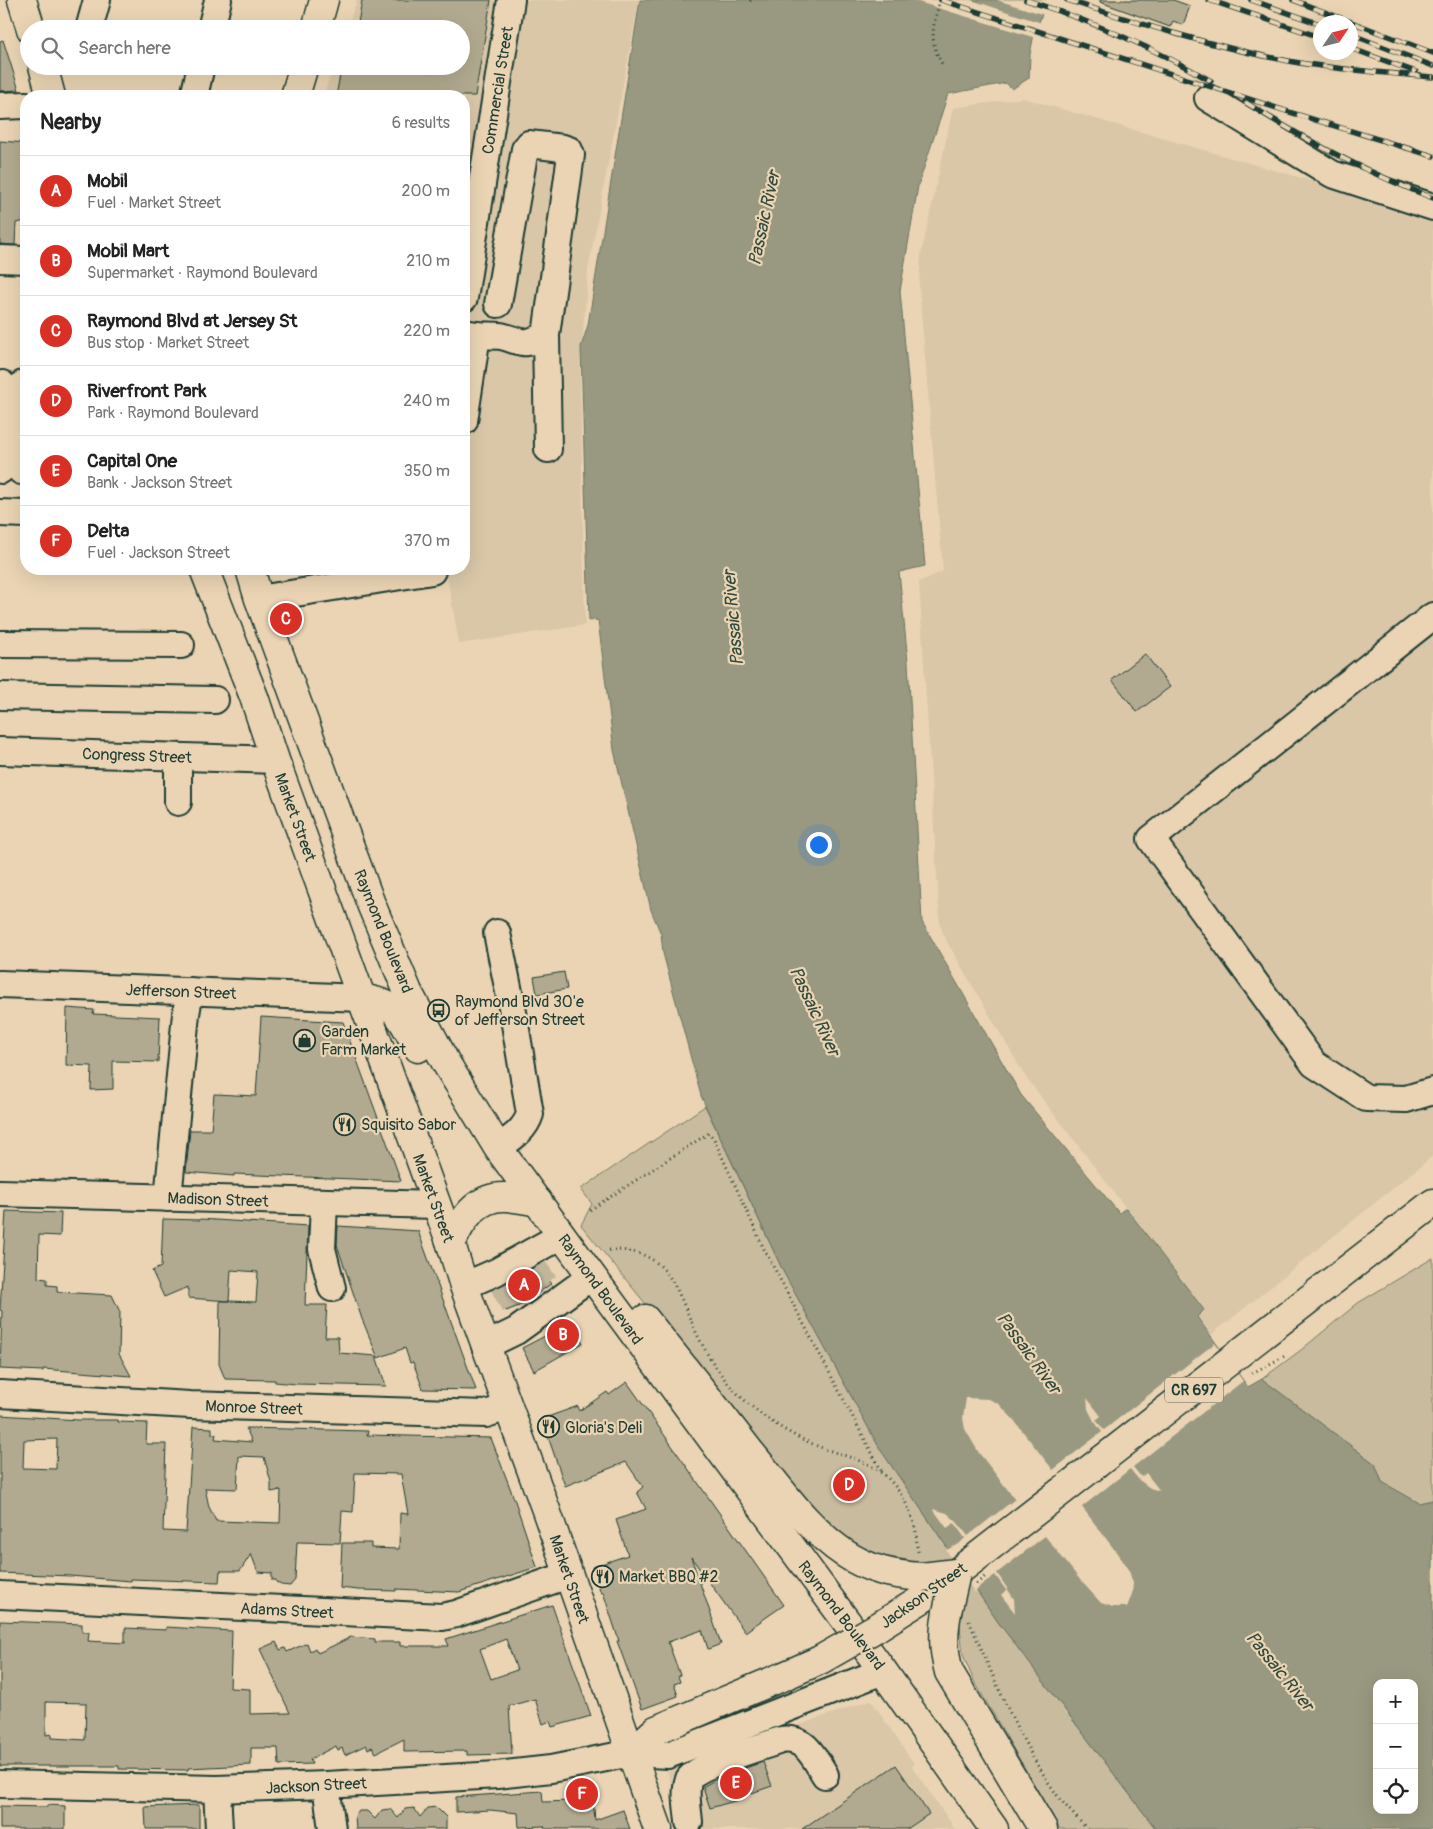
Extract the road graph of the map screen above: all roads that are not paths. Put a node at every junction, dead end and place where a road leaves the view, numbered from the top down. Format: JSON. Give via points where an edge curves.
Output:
{"nodes":[{"id":1,"x":22,"y":0,"type":"edge"},
{"id":2,"x":218,"y":0,"type":"edge"},
{"id":3,"x":324,"y":0,"type":"edge"},
{"id":4,"x":511,"y":0,"type":"edge"},
{"id":5,"x":28,"y":20,"type":"edge"},
{"id":6,"x":213,"y":20,"type":"edge"},
{"id":7,"x":318,"y":20,"type":"edge"},
{"id":8,"x":45,"y":75,"type":"edge"},
{"id":9,"x":199,"y":75,"type":"edge"},
{"id":10,"x":301,"y":75,"type":"edge"},
{"id":11,"x":49,"y":90,"type":"edge"},
{"id":12,"x":195,"y":90,"type":"edge"},
{"id":13,"x":297,"y":90,"type":"edge"},
{"id":14,"x":1208,"y":98,"type":"dead end"},
{"id":15,"x":20,"y":105,"type":"edge"},
{"id":16,"x":0,"y":106,"type":"edge"},
{"id":17,"x":1433,"y":207,"type":"edge"},
{"id":18,"x":0,"y":259,"type":"edge"},
{"id":19,"x":20,"y":260,"type":"edge"},
{"id":20,"x":470,"y":260,"type":"edge"},
{"id":21,"x":498,"y":304,"type":"dead end"},
{"id":22,"x":481,"y":335,"type":"edge"},
{"id":23,"x":546,"y":335,"type":"junction"},
{"id":24,"x":13,"y":384,"type":"edge"},
{"id":25,"x":470,"y":391,"type":"edge"},
{"id":26,"x":548,"y":449,"type":"dead end"},
{"id":27,"x":12,"y":470,"type":"edge"},
{"id":28,"x":0,"y":513,"type":"edge"},
{"id":29,"x":20,"y":514,"type":"edge"},
{"id":30,"x":206,"y":575,"type":"edge"},
{"id":31,"x":252,"y":575,"type":"edge"},
{"id":32,"x":407,"y":575,"type":"edge"},
{"id":33,"x":259,"y":599,"type":"junction"},
{"id":34,"x":1433,"y":616,"type":"edge"},
{"id":35,"x":0,"y":644,"type":"edge"},
{"id":36,"x":181,"y":645,"type":"dead end"},
{"id":37,"x":0,"y":696,"type":"edge"},
{"id":38,"x":215,"y":700,"type":"dead end"},
{"id":39,"x":0,"y":750,"type":"edge"},
{"id":40,"x":178,"y":757,"type":"junction"},
{"id":41,"x":275,"y":760,"type":"junction"},
{"id":42,"x":178,"y":802,"type":"dead end"},
{"id":43,"x":497,"y":933,"type":"dead end"},
{"id":44,"x":0,"y":984,"type":"edge"},
{"id":45,"x":190,"y":991,"type":"junction"},
{"id":46,"x":362,"y":998,"type":"junction"},
{"id":47,"x":1433,"y":1091,"type":"edge"},
{"id":48,"x":498,"y":1148,"type":"junction"},
{"id":49,"x":0,"y":1193,"type":"edge"},
{"id":50,"x":168,"y":1198,"type":"junction"},
{"id":51,"x":324,"y":1202,"type":"junction"},
{"id":52,"x":538,"y":1202,"type":"junction"},
{"id":53,"x":1433,"y":1204,"type":"edge"},
{"id":54,"x":436,"y":1205,"type":"junction"},
{"id":55,"x":562,"y":1234,"type":"junction"},
{"id":56,"x":451,"y":1244,"type":"junction"},
{"id":57,"x":592,"y":1276,"type":"junction"},
{"id":58,"x":464,"y":1286,"type":"junction"},
{"id":59,"x":332,"y":1288,"type":"dead end"},
{"id":60,"x":485,"y":1346,"type":"junction"},
{"id":61,"x":0,"y":1394,"type":"edge"},
{"id":62,"x":508,"y":1407,"type":"junction"},
{"id":63,"x":568,"y":1575,"type":"junction"},
{"id":64,"x":938,"y":1591,"type":"junction"},
{"id":65,"x":0,"y":1595,"type":"edge"},
{"id":66,"x":883,"y":1671,"type":"junction"},
{"id":67,"x":630,"y":1753,"type":"junction"},
{"id":68,"x":825,"y":1775,"type":"dead end"},
{"id":69,"x":0,"y":1784,"type":"edge"},
{"id":70,"x":326,"y":1785,"type":"junction"},
{"id":71,"x":217,"y":1789,"type":"junction"},
{"id":72,"x":688,"y":1822,"type":"dead end"},
{"id":73,"x":219,"y":1829,"type":"edge"},
{"id":74,"x":332,"y":1829,"type":"edge"},
{"id":75,"x":658,"y":1829,"type":"edge"},
{"id":76,"x":994,"y":1829,"type":"edge"},
{"id":77,"x":1043,"y":1829,"type":"edge"}],
"edges":[{"from":1,"to":5,"type":"main road"},
{"from":2,"to":6,"type":"street"},
{"from":3,"to":7,"type":"main road"},
{"from":4,"to":20,"type":"street","name":"Commercial Street"},
{"from":8,"to":11,"type":"main road"},
{"from":9,"to":12,"type":"street"},
{"from":10,"to":13,"type":"main road"},
{"from":14,"to":17,"type":"street","via":[[1332,174]]},
{"from":15,"to":16,"type":"street"},
{"from":18,"to":19,"type":"street"},
{"from":21,"to":23,"type":"street","via":[[525,148],[536,144],[569,150],[571,156]]},
{"from":22,"to":23,"type":"street","via":[[530,328]]},
{"from":22,"to":25,"type":"street"},
{"from":23,"to":26,"type":"street"},
{"from":24,"to":27,"type":"street"},
{"from":28,"to":29,"type":"street"},
{"from":30,"to":41,"type":"main road","name":"Market Street"},
{"from":31,"to":33,"type":"main road"},
{"from":32,"to":33,"type":"street"},
{"from":33,"to":48,"type":"main road","name":"Raymond Boulevard","via":[[371,904],[408,992],[446,1063]]},
{"from":34,"to":47,"type":"street","via":[[1151,839],[1314,1064],[1366,1098],[1406,1099]]},
{"from":35,"to":36,"type":"street"},
{"from":37,"to":38,"type":"street"},
{"from":39,"to":40,"type":"street","name":"Congress Street"},
{"from":40,"to":41,"type":"street","name":"Congress Street"},
{"from":40,"to":42,"type":"street"},
{"from":41,"to":46,"type":"main road","name":"Market Street"},
{"from":43,"to":48,"type":"street","via":[[530,1114],[520,1132]]},
{"from":44,"to":45,"type":"street","name":"Jefferson Street"},
{"from":45,"to":46,"type":"street","name":"Jefferson Street"},
{"from":45,"to":50,"type":"street"},
{"from":46,"to":48,"type":"main road","via":[[392,1008],[449,1100]]},
{"from":46,"to":54,"type":"main road","name":"Market Street"},
{"from":48,"to":52,"type":"main road","name":"Raymond Boulevard"},
{"from":49,"to":50,"type":"street","name":"Madison Street"},
{"from":50,"to":51,"type":"street","name":"Madison Street"},
{"from":51,"to":54,"type":"street","name":"Madison Street"},
{"from":51,"to":59,"type":"street","via":[[322,1249]]},
{"from":52,"to":55,"type":"main road","name":"Raymond Boulevard"},
{"from":52,"to":56,"type":"main road","via":[[505,1197],[488,1199],[473,1208],[458,1227]]},
{"from":53,"to":64,"type":"main road","name":"Jackson Street","number":"CR 697"},
{"from":54,"to":56,"type":"main road","name":"Market Street"},
{"from":55,"to":57,"type":"main road","name":"Raymond Boulevard"},
{"from":55,"to":58,"type":"street","via":[[513,1268]]},
{"from":55,"to":64,"type":"main road","via":[[624,1292],[817,1532],[872,1568]]},
{"from":56,"to":58,"type":"main road","name":"Market Street"},
{"from":57,"to":60,"type":"street","via":[[536,1305],[516,1331]]},
{"from":57,"to":66,"type":"main road","name":"Raymond Boulevard"},
{"from":58,"to":60,"type":"main road","name":"Market Street"},
{"from":60,"to":62,"type":"main road","name":"Market Street"},
{"from":61,"to":62,"type":"street","name":"Monroe Street","via":[[190,1405],[486,1414]]},
{"from":62,"to":63,"type":"main road","name":"Market Street"},
{"from":63,"to":65,"type":"street","name":"Adams Street","via":[[442,1617]]},
{"from":63,"to":67,"type":"main road","name":"Market Street"},
{"from":64,"to":67,"type":"main road","name":"Jackson Street","bridge":true,"via":[[820,1660],[656,1730]]},
{"from":64,"to":77,"type":"main road","via":[[949,1672]]},
{"from":66,"to":67,"type":"street","name":"Jackson Street","via":[[668,1755]]},
{"from":66,"to":76,"type":"main road","name":"Raymond Boulevard"},
{"from":67,"to":70,"type":"street","name":"Jackson Street","via":[[497,1775]]},
{"from":67,"to":75,"type":"main road","name":"Market Street"},
{"from":68,"to":72,"type":"street","via":[[806,1746],[798,1741],[780,1740],[704,1767],[692,1775],[687,1792]]},
{"from":69,"to":71,"type":"street","name":"Jackson Street"},
{"from":70,"to":71,"type":"street","name":"Jackson Street"},
{"from":70,"to":74,"type":"street"},
{"from":71,"to":73,"type":"street"}]}
